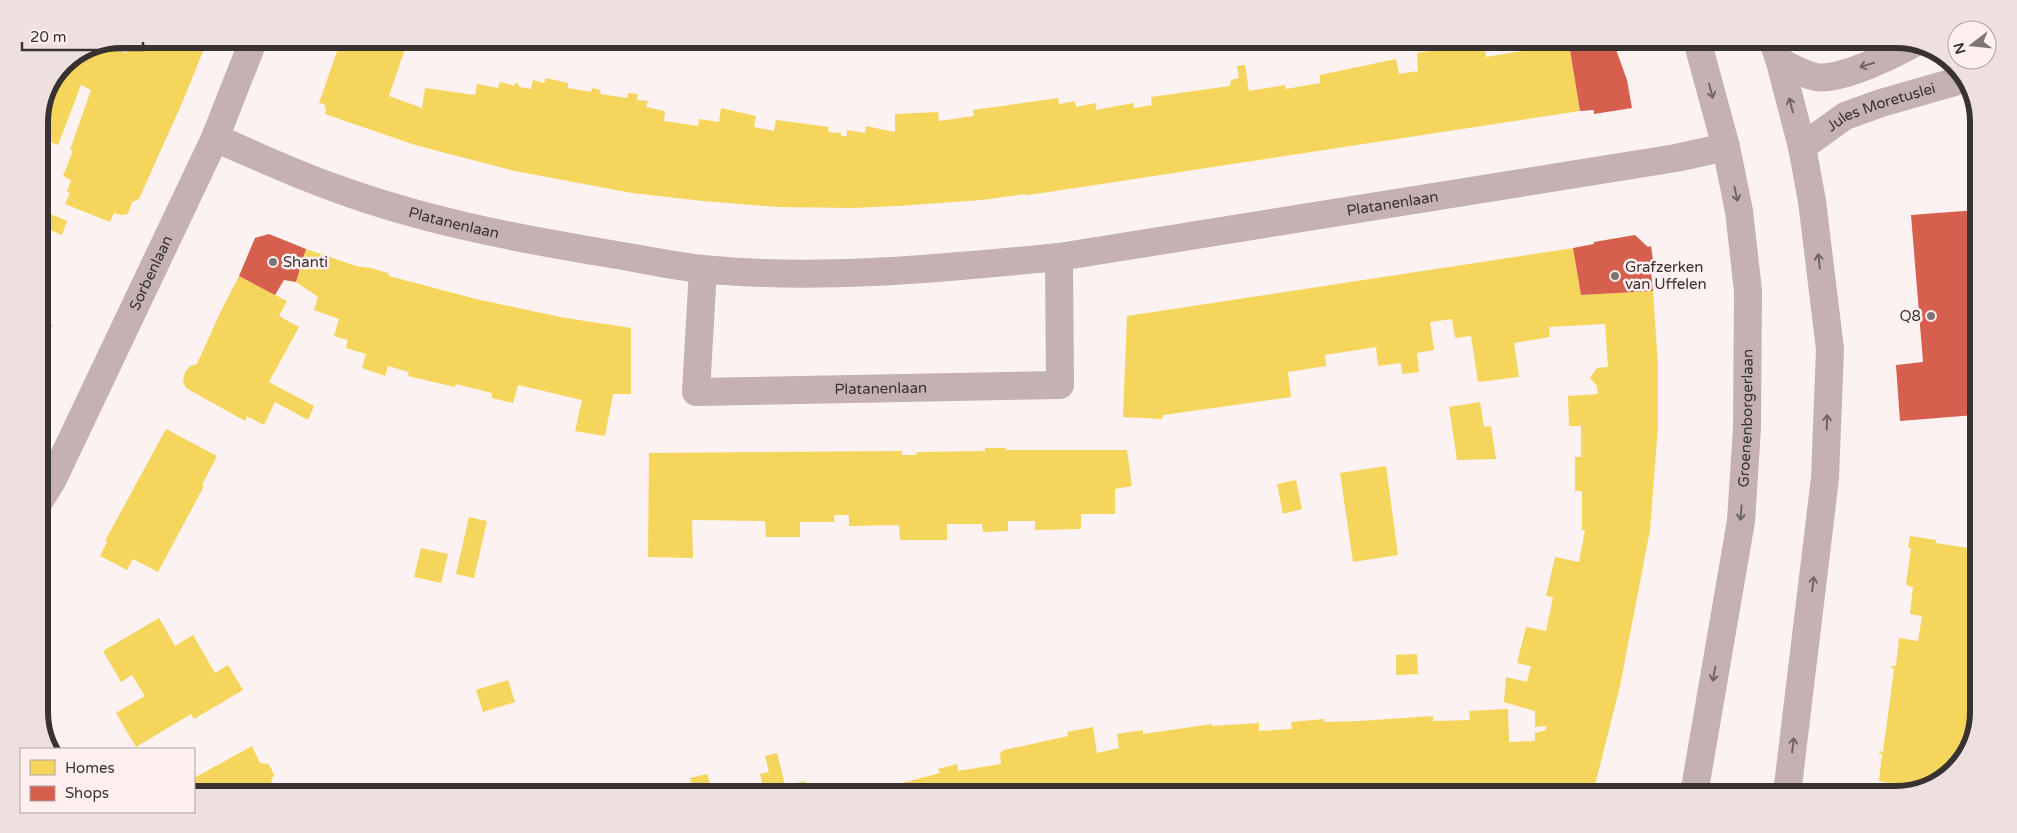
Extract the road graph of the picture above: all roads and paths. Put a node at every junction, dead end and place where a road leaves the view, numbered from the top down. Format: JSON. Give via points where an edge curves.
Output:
{"nodes":[{"id":1,"x":251,"y":47,"type":"edge"},
{"id":2,"x":1699,"y":47,"type":"edge"},
{"id":3,"x":1905,"y":48,"type":"edge"},
{"id":4,"x":1777,"y":53,"type":"edge"},
{"id":5,"x":1958,"y":81,"type":"edge"},
{"id":6,"x":215,"y":138,"type":"junction"},
{"id":7,"x":1726,"y":147,"type":"junction"},
{"id":8,"x":1802,"y":147,"type":"junction"},
{"id":9,"x":1059,"y":257,"type":"junction"},
{"id":10,"x":703,"y":269,"type":"junction"},
{"id":11,"x":48,"y":488,"type":"edge"},
{"id":12,"x":1695,"y":786,"type":"edge"},
{"id":13,"x":1788,"y":786,"type":"edge"}],
"edges":[{"from":1,"to":6,"type":"street","name":"Sorbenlaan"},
{"from":2,"to":7,"type":"street","name":"Groenenborgerlaan","one_way":true},
{"from":3,"to":4,"type":"street","one_way":true,"via":[[1883,60],[1834,76],[1816,77]]},
{"from":8,"to":4,"type":"street","one_way":true},
{"from":5,"to":8,"type":"street","name":"Jules Moretuslei","via":[[1845,116]]},
{"from":6,"to":10,"type":"street","name":"Platanenlaan","via":[[334,188],[398,209],[527,240]]},
{"from":6,"to":11,"type":"street","name":"Sorbenlaan"},
{"from":7,"to":9,"type":"street","name":"Platanenlaan","via":[[1676,158]]},
{"from":7,"to":12,"type":"street","name":"Groenenborgerlaan","one_way":true,"via":[[1739,211],[1748,291],[1747,428],[1741,521]]},
{"from":13,"to":8,"type":"street","one_way":true,"via":[[1825,478],[1830,349]]},
{"from":9,"to":10,"type":"street","name":"Platanenlaan","via":[[884,271],[790,273]]},
{"from":9,"to":10,"type":"street","name":"Platanenlaan","via":[[1060,385],[696,392]]}]}
